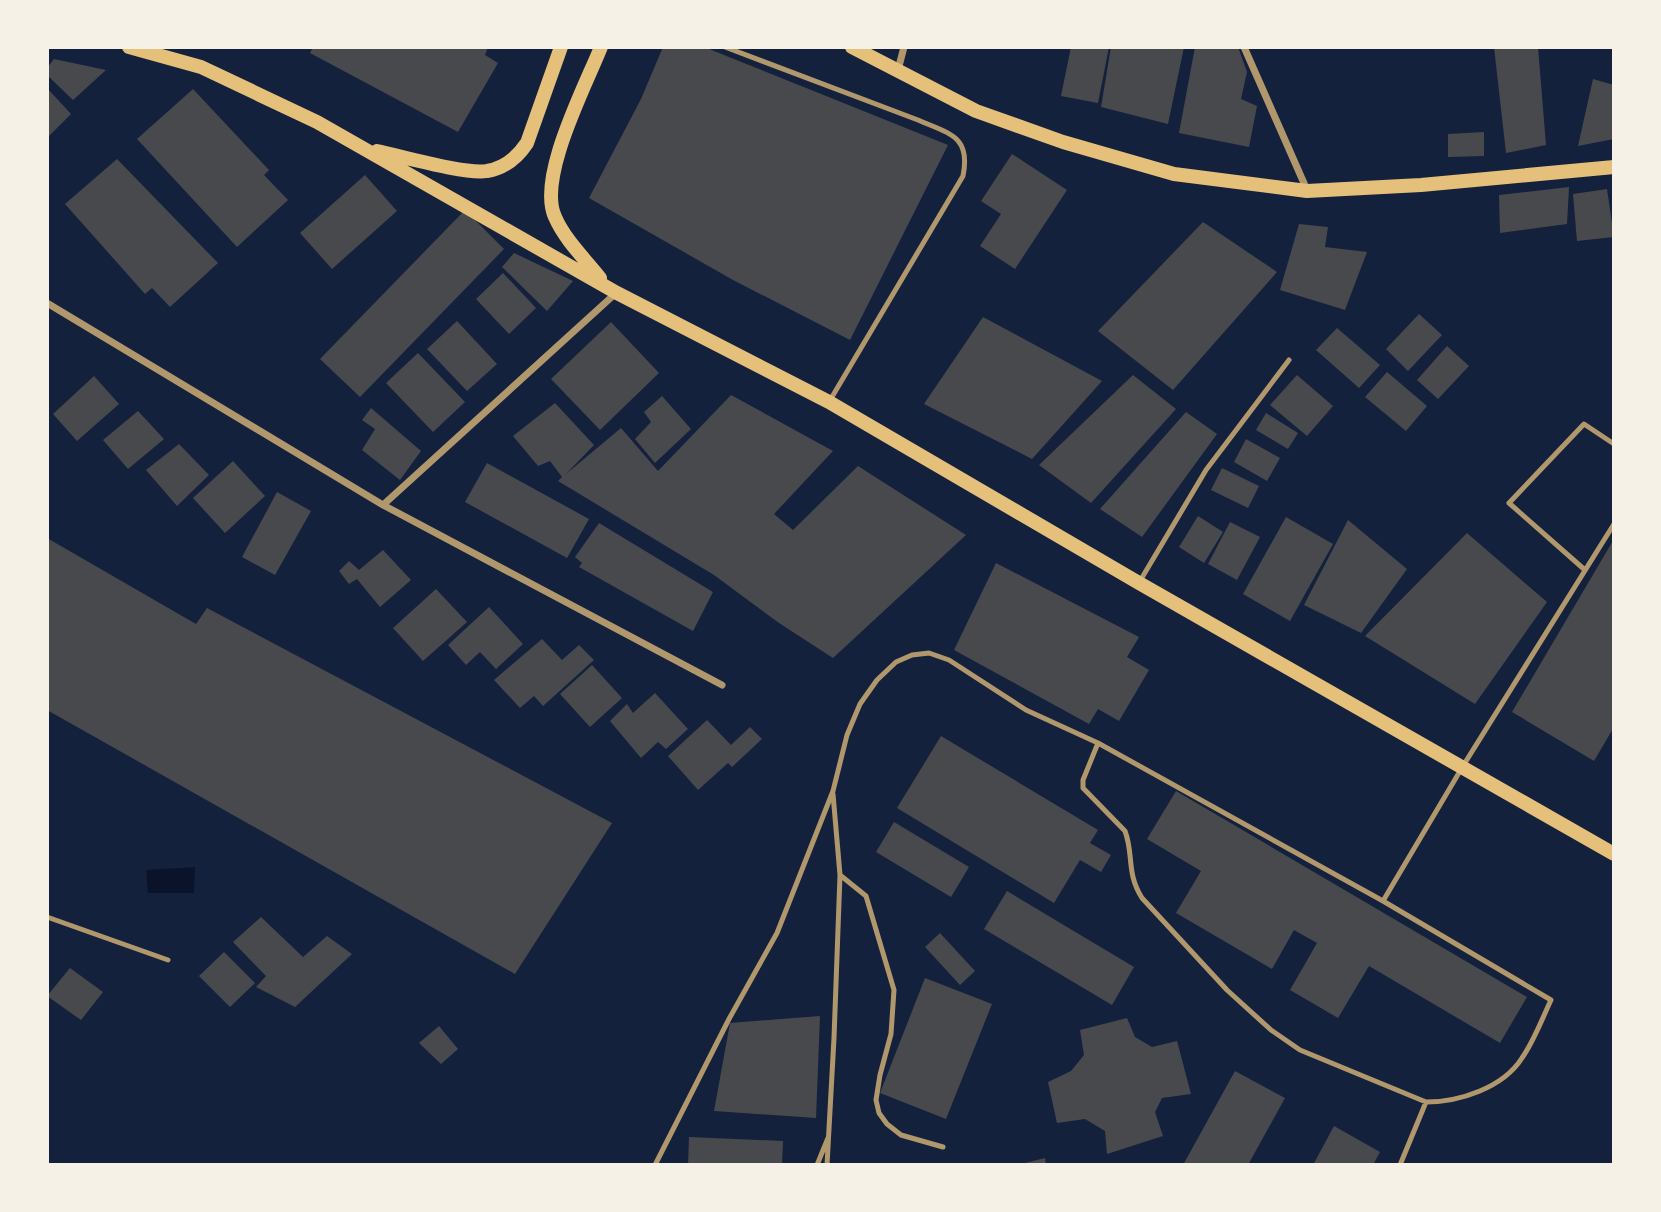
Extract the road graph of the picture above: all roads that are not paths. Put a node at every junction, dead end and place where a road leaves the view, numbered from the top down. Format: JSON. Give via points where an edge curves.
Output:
{"nodes":[{"id":1,"x":129,"y":47,"type":"edge"},
{"id":2,"x":561,"y":47,"type":"edge"},
{"id":3,"x":601,"y":47,"type":"edge"},
{"id":4,"x":725,"y":47,"type":"edge"},
{"id":5,"x":852,"y":47,"type":"edge"},
{"id":6,"x":904,"y":47,"type":"edge"},
{"id":7,"x":1244,"y":47,"type":"edge"},
{"id":8,"x":898,"y":71,"type":"junction"},
{"id":9,"x":362,"y":148,"type":"junction"},
{"id":10,"x":1614,"y":167,"type":"edge"},
{"id":11,"x":1307,"y":191,"type":"junction"},
{"id":12,"x":611,"y":289,"type":"junction"},
{"id":13,"x":47,"y":303,"type":"edge"},
{"id":14,"x":1289,"y":360,"type":"dead end"},
{"id":15,"x":829,"y":402,"type":"junction"},
{"id":16,"x":1614,"y":444,"type":"edge"},
{"id":17,"x":383,"y":506,"type":"junction"},
{"id":18,"x":1614,"y":524,"type":"edge"},
{"id":19,"x":1586,"y":570,"type":"junction"},
{"id":20,"x":1139,"y":583,"type":"junction"},
{"id":21,"x":722,"y":685,"type":"dead end"},
{"id":22,"x":1098,"y":743,"type":"junction"},
{"id":23,"x":1463,"y":766,"type":"junction"},
{"id":24,"x":833,"y":791,"type":"junction"},
{"id":25,"x":1614,"y":854,"type":"edge"},
{"id":26,"x":840,"y":875,"type":"junction"},
{"id":27,"x":1383,"y":901,"type":"junction"},
{"id":28,"x":47,"y":917,"type":"edge"},
{"id":29,"x":168,"y":960,"type":"dead end"},
{"id":30,"x":1426,"y":1102,"type":"junction"},
{"id":31,"x":830,"y":1132,"type":"junction"},
{"id":32,"x":943,"y":1147,"type":"dead end"},
{"id":33,"x":655,"y":1165,"type":"edge"},
{"id":34,"x":817,"y":1165,"type":"edge"},
{"id":35,"x":827,"y":1165,"type":"edge"},
{"id":36,"x":1400,"y":1165,"type":"edge"}],
"edges":[{"from":1,"to":9,"type":"main road","via":[[201,67]]},
{"from":2,"to":9,"type":"main road","via":[[527,144],[507,164],[485,172],[468,171]]},
{"from":3,"to":12,"type":"main road","via":[[553,165],[550,186],[554,216],[563,232]]},
{"from":4,"to":15,"type":"lane","via":[[918,120],[948,133],[964,148],[963,176]]},
{"from":5,"to":8,"type":"main road"},
{"from":6,"to":8,"type":"street"},
{"from":7,"to":11,"type":"street"},
{"from":8,"to":11,"type":"main road","via":[[976,111],[1063,142],[1174,174]]},
{"from":9,"to":12,"type":"main road"},
{"from":10,"to":11,"type":"main road"},
{"from":12,"to":15,"type":"main road"},
{"from":12,"to":17,"type":"street"},
{"from":13,"to":17,"type":"street"},
{"from":14,"to":20,"type":"lane","via":[[1206,470]]},
{"from":15,"to":20,"type":"main road"},
{"from":16,"to":19,"type":"lane","via":[[1584,424],[1509,503]]},
{"from":17,"to":21,"type":"street"},
{"from":18,"to":19,"type":"lane"},
{"from":19,"to":23,"type":"lane"},
{"from":20,"to":23,"type":"main road"},
{"from":22,"to":24,"type":"lane","via":[[1026,710],[948,660],[929,653],[912,655],[896,662],[860,704]]},
{"from":22,"to":27,"type":"lane"},
{"from":22,"to":30,"type":"lane","via":[[1083,788],[1125,831],[1131,875],[1142,898],[1227,990],[1271,1030],[1300,1050]]},
{"from":23,"to":25,"type":"main road"},
{"from":23,"to":27,"type":"lane"},
{"from":24,"to":26,"type":"lane"},
{"from":24,"to":33,"type":"lane","via":[[777,933]]},
{"from":26,"to":31,"type":"lane"},
{"from":26,"to":32,"type":"lane","via":[[866,896],[894,990],[891,1034],[876,1100],[879,1113],[901,1135]]},
{"from":27,"to":30,"type":"lane","via":[[1551,1000],[1522,1059],[1510,1072],[1469,1094]]},
{"from":28,"to":29,"type":"lane"},
{"from":30,"to":36,"type":"lane"},
{"from":31,"to":34,"type":"lane"},
{"from":31,"to":35,"type":"lane"}]}
